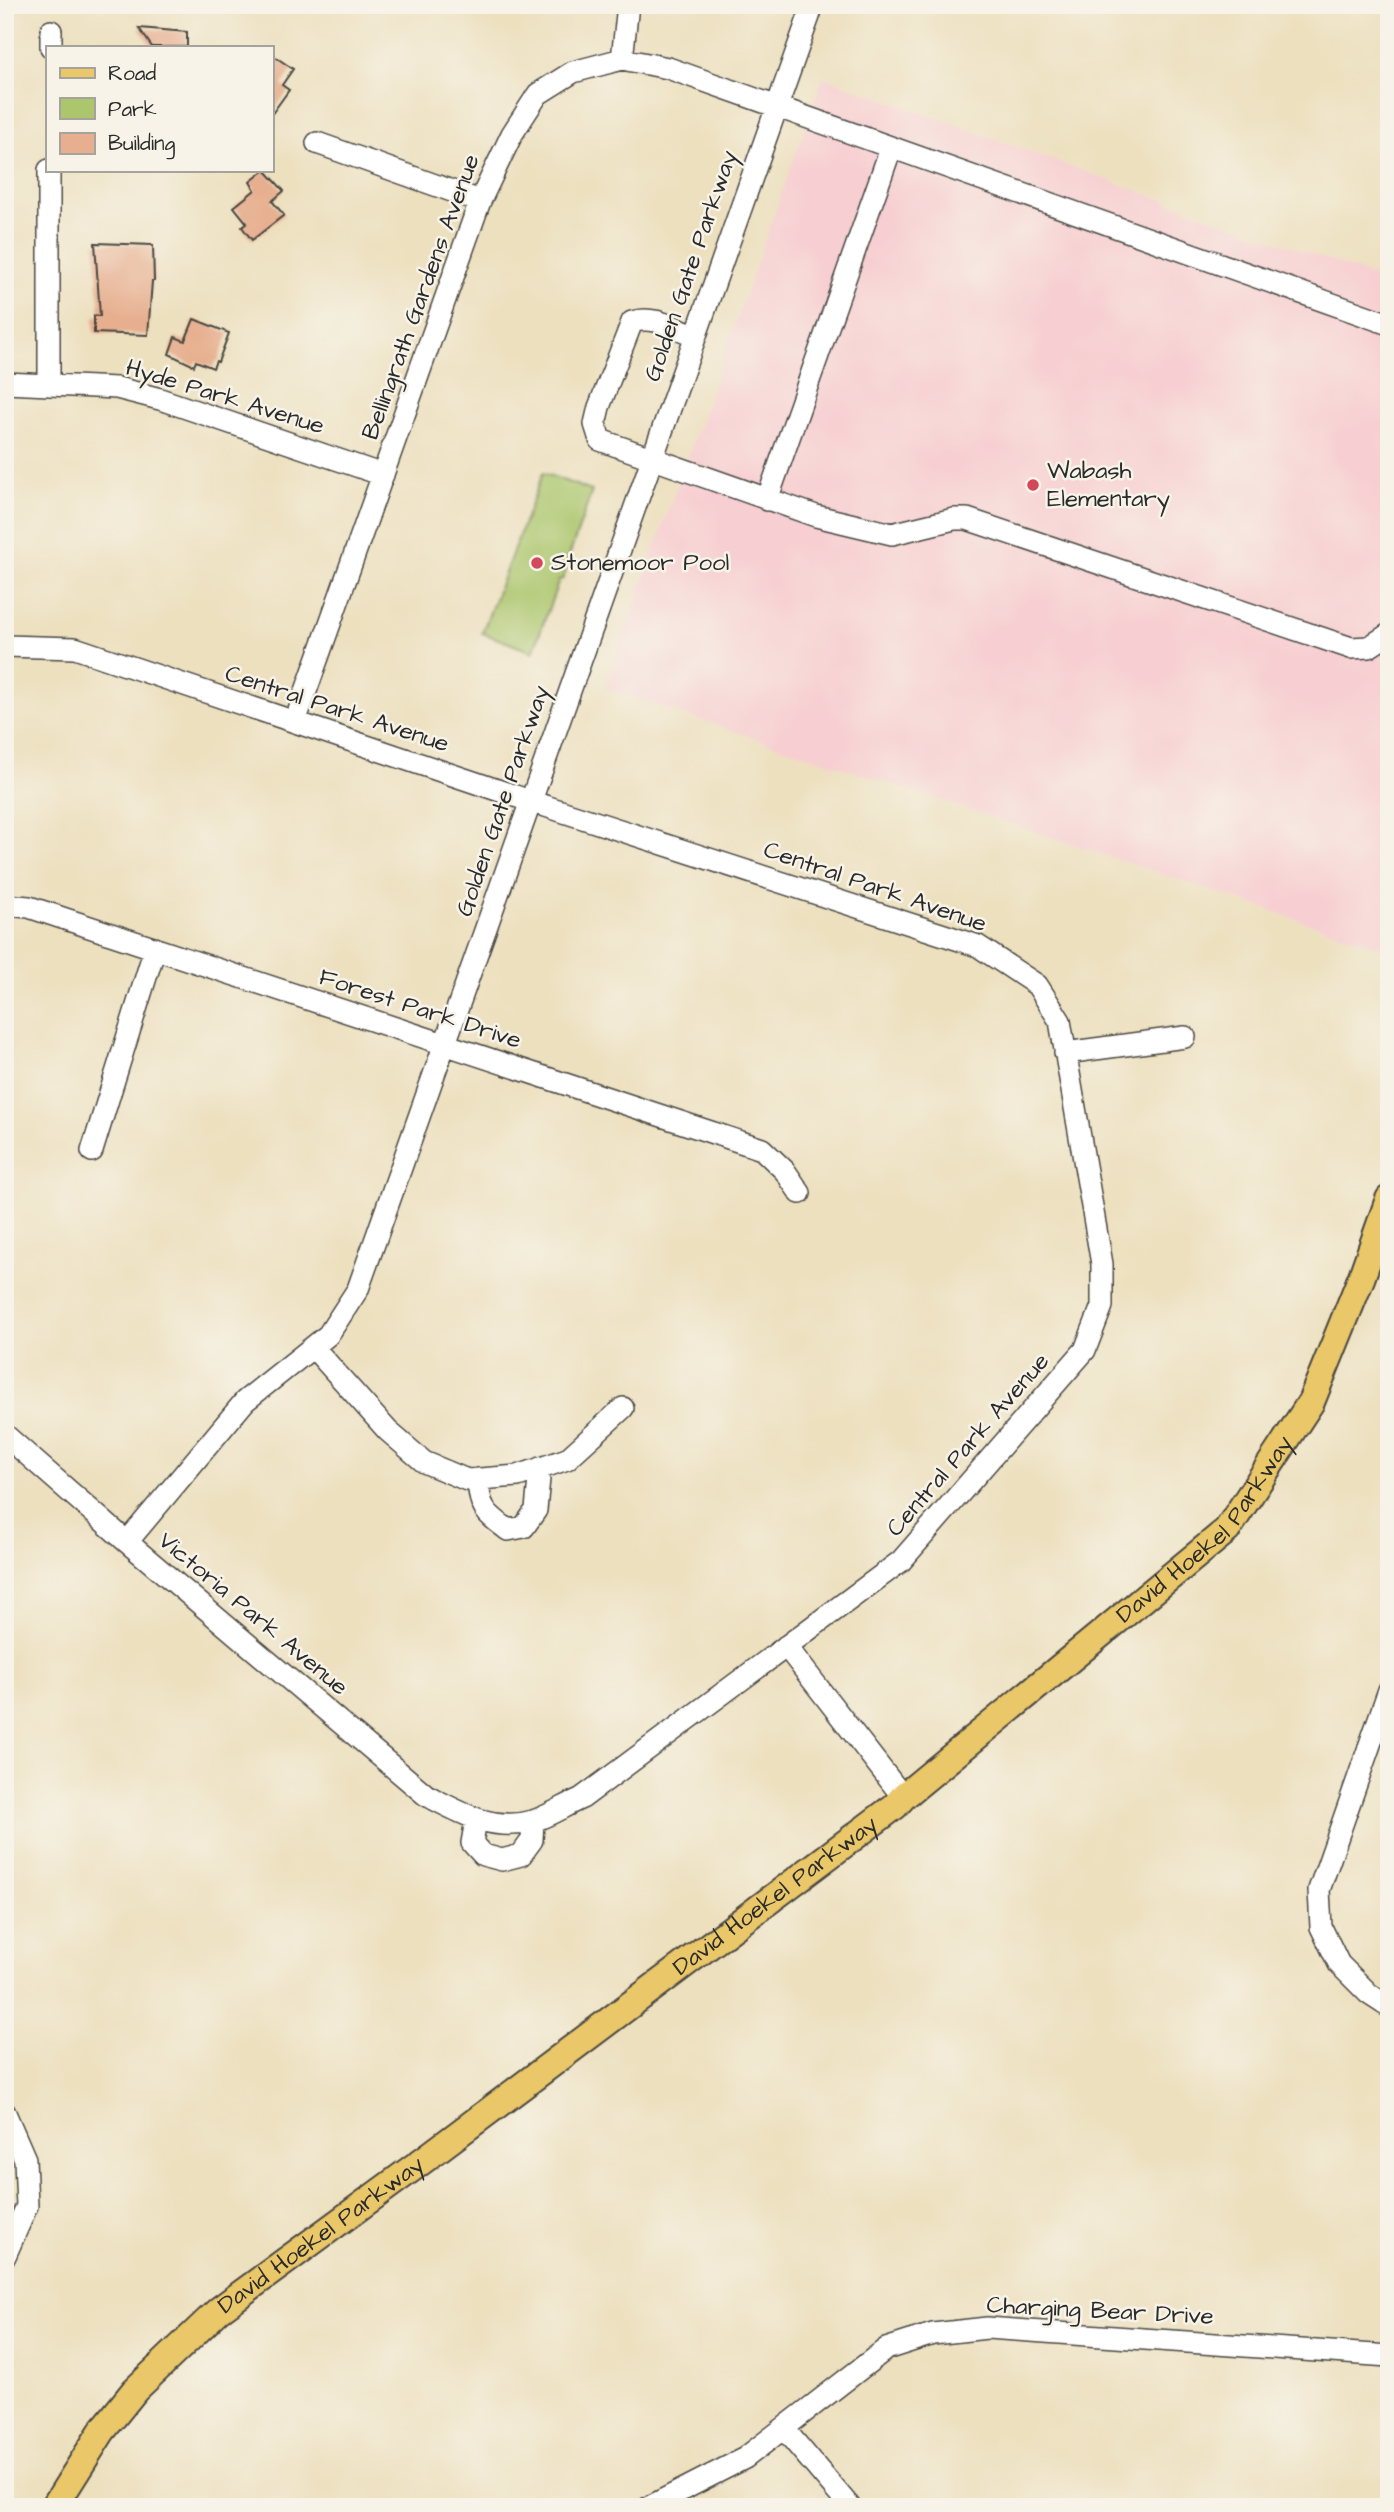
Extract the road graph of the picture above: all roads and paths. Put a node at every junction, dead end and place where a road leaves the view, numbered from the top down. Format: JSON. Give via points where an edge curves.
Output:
{"nodes":[{"id":1,"x":628,"y":5,"type":"edge"},
{"id":2,"x":813,"y":5,"type":"edge"},
{"id":3,"x":622,"y":59,"type":"junction"},
{"id":4,"x":776,"y":106,"type":"junction"},
{"id":5,"x":317,"y":143,"type":"dead end"},
{"id":6,"x":891,"y":148,"type":"junction"},
{"id":7,"x":49,"y":172,"type":"edge"},
{"id":8,"x":480,"y":201,"type":"junction"},
{"id":9,"x":1389,"y":324,"type":"edge"},
{"id":10,"x":695,"y":335,"type":"junction"},
{"id":11,"x":5,"y":383,"type":"edge"},
{"id":12,"x":48,"y":384,"type":"junction"},
{"id":13,"x":651,"y":458,"type":"junction"},
{"id":14,"x":383,"y":475,"type":"junction"},
{"id":15,"x":767,"y":500,"type":"junction"},
{"id":16,"x":1389,"y":634,"type":"edge"},
{"id":17,"x":5,"y":646,"type":"edge"},
{"id":18,"x":295,"y":722,"type":"junction"},
{"id":19,"x":530,"y":801,"type":"junction"},
{"id":20,"x":5,"y":905,"type":"edge"},
{"id":21,"x":155,"y":948,"type":"junction"},
{"id":22,"x":1185,"y":1037,"type":"dead end"},
{"id":23,"x":445,"y":1045,"type":"junction"},
{"id":24,"x":1065,"y":1053,"type":"junction"},
{"id":25,"x":92,"y":1151,"type":"dead end"},
{"id":26,"x":800,"y":1192,"type":"dead end"},
{"id":27,"x":1389,"y":1199,"type":"edge"},
{"id":28,"x":313,"y":1347,"type":"junction"},
{"id":29,"x":623,"y":1408,"type":"dead end"},
{"id":30,"x":5,"y":1435,"type":"edge"},
{"id":31,"x":540,"y":1468,"type":"junction"},
{"id":32,"x":478,"y":1479,"type":"junction"},
{"id":33,"x":127,"y":1542,"type":"junction"},
{"id":34,"x":786,"y":1646,"type":"junction"},
{"id":35,"x":1389,"y":1690,"type":"edge"},
{"id":36,"x":903,"y":1797,"type":"junction"},
{"id":37,"x":476,"y":1820,"type":"junction"},
{"id":38,"x":533,"y":1821,"type":"junction"},
{"id":39,"x":1389,"y":2007,"type":"edge"},
{"id":40,"x":5,"y":2113,"type":"edge"},
{"id":41,"x":5,"y":2256,"type":"edge"},
{"id":42,"x":1389,"y":2356,"type":"edge"},
{"id":43,"x":784,"y":2429,"type":"junction"},
{"id":44,"x":54,"y":2507,"type":"edge"},
{"id":45,"x":649,"y":2507,"type":"edge"},
{"id":46,"x":850,"y":2507,"type":"edge"}],
"edges":[{"from":1,"to":3,"type":"street"},
{"from":2,"to":4,"type":"street","name":"Golden Gate Parkway"},
{"from":3,"to":4,"type":"street","name":"Bellingrath Gardens Avenue","via":[[668,68]]},
{"from":3,"to":8,"type":"street","name":"Bellingrath Gardens Avenue","via":[[573,72],[538,94],[512,134]]},
{"from":4,"to":6,"type":"street","name":"Bellingrath Gardens Avenue"},
{"from":4,"to":10,"type":"street","name":"Golden Gate Parkway"},
{"from":5,"to":8,"type":"street"},
{"from":6,"to":9,"type":"street","name":"Bellingrath Gardens Avenue"},
{"from":6,"to":15,"type":"street"},
{"from":7,"to":12,"type":"street"},
{"from":8,"to":14,"type":"street","name":"Bellingrath Gardens Avenue"},
{"from":10,"to":13,"type":"street","name":"Golden Gate Parkway"},
{"from":10,"to":13,"type":"street","via":[[654,320],[632,322],[599,407],[595,424],[600,440]]},
{"from":11,"to":12,"type":"street","name":"Hyde Park Avenue"},
{"from":12,"to":14,"type":"street","name":"Hyde Park Avenue","via":[[117,388],[160,399]]},
{"from":13,"to":15,"type":"street"},
{"from":13,"to":19,"type":"street","name":"Golden Gate Parkway"},
{"from":14,"to":18,"type":"street","name":"Bellingrath Gardens Avenue"},
{"from":15,"to":16,"type":"street","via":[[892,534],[967,519],[1351,648],[1369,647]]},
{"from":17,"to":18,"type":"street","name":"Central Park Avenue","via":[[75,648]]},
{"from":18,"to":19,"type":"street","name":"Central Park Avenue"},
{"from":19,"to":23,"type":"street","name":"Golden Gate Parkway"},
{"from":19,"to":24,"type":"street","name":"Central Park Avenue","via":[[978,946],[1037,985],[1060,1021]]},
{"from":20,"to":21,"type":"street","name":"Forest Park Drive","via":[[29,906]]},
{"from":21,"to":23,"type":"street","name":"Forest Park Drive"},
{"from":21,"to":25,"type":"street"},
{"from":22,"to":24,"type":"street"},
{"from":23,"to":26,"type":"street","name":"Forest Park Drive","via":[[762,1149]]},
{"from":23,"to":28,"type":"street","name":"Golden Gate Parkway","via":[[359,1289],[328,1335]]},
{"from":24,"to":34,"type":"street","name":"Central Park Avenue","via":[[1102,1264],[1102,1306],[1085,1350],[901,1561]]},
{"from":27,"to":36,"type":"main road","name":"David Hoekel Parkway","via":[[1311,1402],[1227,1530]]},
{"from":28,"to":32,"type":"street","via":[[388,1431],[424,1462],[467,1480]]},
{"from":28,"to":33,"type":"street","name":"Golden Gate Parkway","via":[[246,1401]]},
{"from":29,"to":31,"type":"street","via":[[567,1459]]},
{"from":30,"to":33,"type":"street","name":"Victoria Park Avenue"},
{"from":31,"to":32,"type":"street","via":[[518,1476]]},
{"from":31,"to":32,"type":"street","via":[[536,1510],[524,1527],[508,1530],[479,1501]]},
{"from":33,"to":37,"type":"street","name":"Victoria Park Avenue","via":[[426,1795]]},
{"from":34,"to":36,"type":"street"},
{"from":34,"to":38,"type":"street","name":"Victoria Park Avenue","via":[[582,1798]]},
{"from":35,"to":39,"type":"street","via":[[1319,1890],[1321,1927],[1339,1964]]},
{"from":36,"to":44,"type":"main road","name":"David Hoekel Parkway","via":[[219,2310],[135,2390],[102,2431]]},
{"from":37,"to":38,"type":"street","name":"Victoria Park Avenue","via":[[498,1825]]},
{"from":37,"to":38,"type":"street","via":[[472,1843],[483,1855],[502,1860],[521,1854],[532,1840]]},
{"from":40,"to":41,"type":"street","via":[[25,2159],[27,2206]]},
{"from":42,"to":43,"type":"street","name":"Charging Bear Drive","via":[[987,2328],[933,2334],[886,2349]]},
{"from":43,"to":45,"type":"street","name":"Charging Bear Drive","via":[[745,2458]]},
{"from":43,"to":46,"type":"street"}]}
